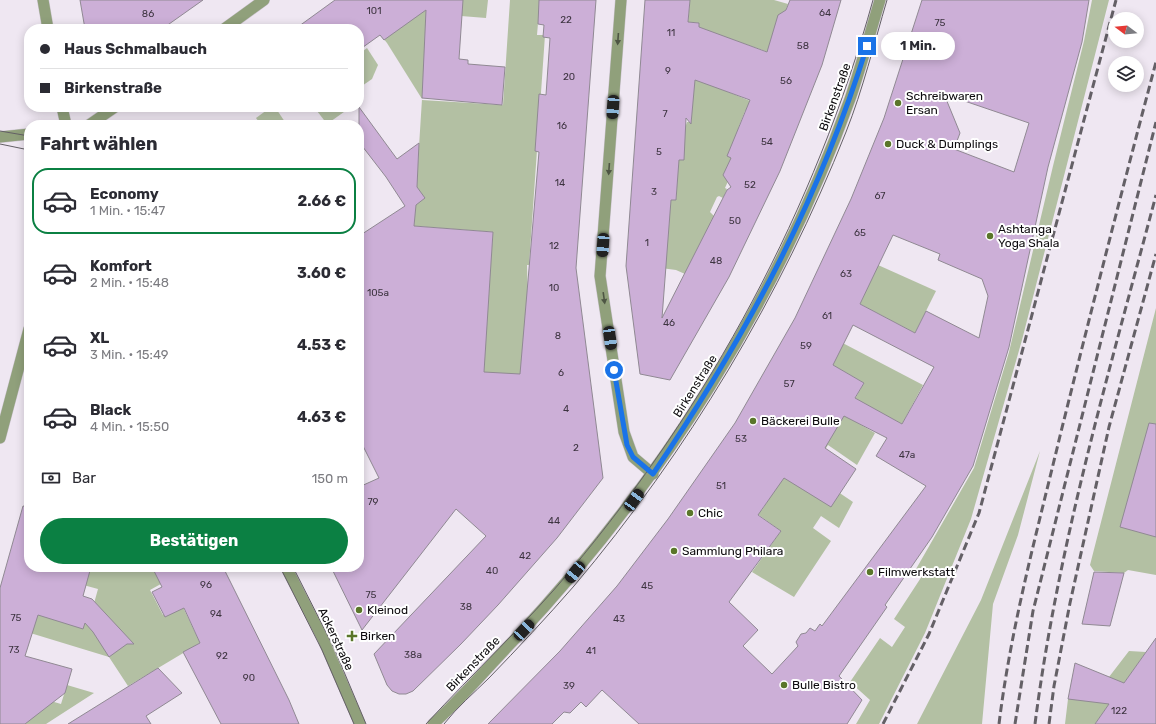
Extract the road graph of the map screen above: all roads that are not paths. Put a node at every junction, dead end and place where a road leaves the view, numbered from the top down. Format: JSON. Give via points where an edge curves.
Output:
{"nodes":[{"id":1,"x":43,"y":0,"type":"edge"},
{"id":2,"x":264,"y":0,"type":"edge"},
{"id":3,"x":621,"y":0,"type":"edge"},
{"id":4,"x":880,"y":0,"type":"edge"},
{"id":5,"x":47,"y":24,"type":"edge"},
{"id":6,"x":231,"y":24,"type":"edge"},
{"id":7,"x":108,"y":112,"type":"edge"},
{"id":8,"x":96,"y":120,"type":"edge"},
{"id":9,"x":24,"y":134,"type":"edge"},
{"id":10,"x":0,"y":136,"type":"edge"},
{"id":11,"x":24,"y":348,"type":"edge"},
{"id":12,"x":0,"y":438,"type":"edge"},
{"id":13,"x":653,"y":474,"type":"junction"},
{"id":14,"x":289,"y":572,"type":"edge"},
{"id":15,"x":360,"y":724,"type":"edge"},
{"id":16,"x":433,"y":724,"type":"edge"}],
"edges":[{"from":1,"to":5,"type":"street"},
{"from":2,"to":6,"type":"street"},
{"from":3,"to":13,"type":"street","one_way":true,"via":[[600,276],[624,432],[633,457]]},
{"from":4,"to":13,"type":"street","name":"Birkenstraße","via":[[850,100],[802,217],[728,359]]},
{"from":7,"to":8,"type":"street"},
{"from":9,"to":10,"type":"street"},
{"from":11,"to":12,"type":"street"},
{"from":13,"to":16,"type":"street","name":"Birkenstraße","via":[[555,597]]},
{"from":14,"to":15,"type":"street","name":"Ackerstraße","via":[[323,639]]}]}
